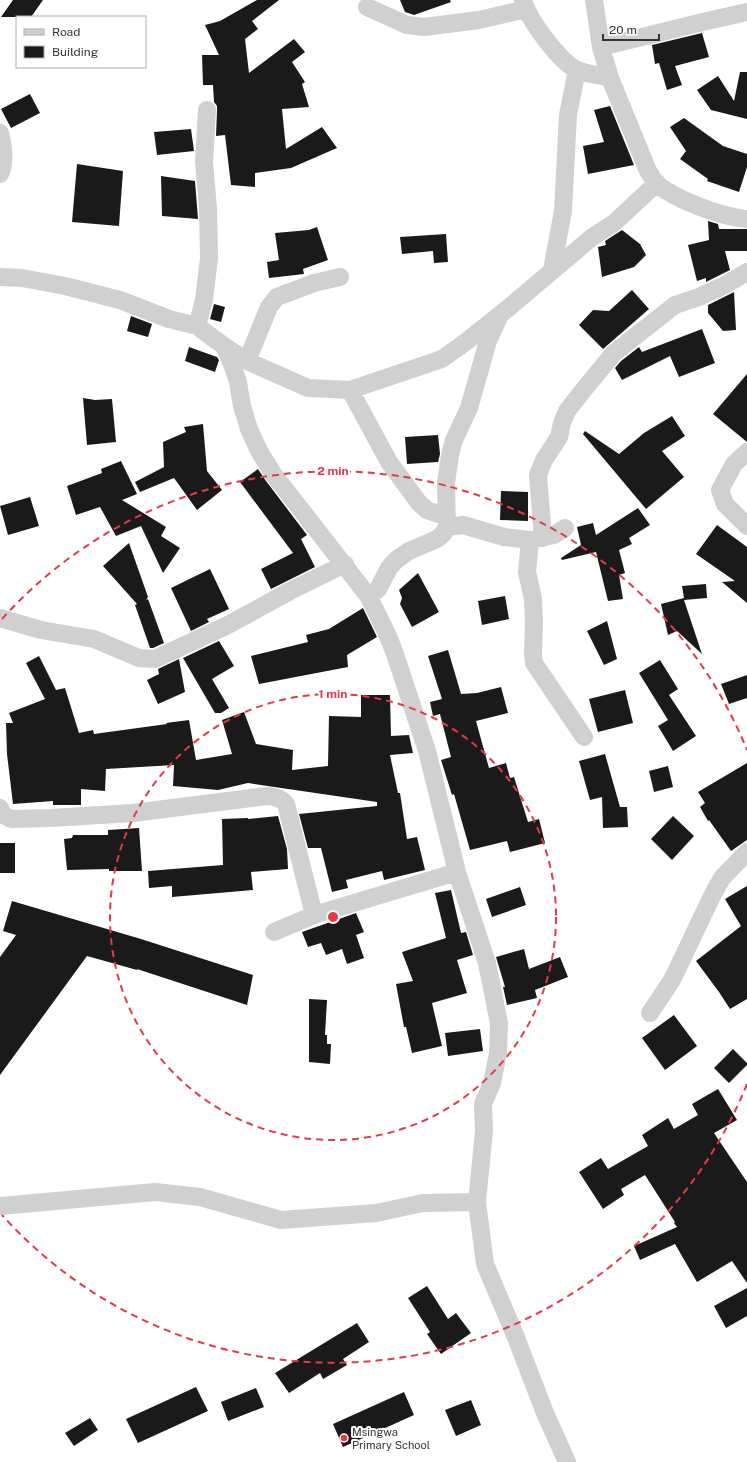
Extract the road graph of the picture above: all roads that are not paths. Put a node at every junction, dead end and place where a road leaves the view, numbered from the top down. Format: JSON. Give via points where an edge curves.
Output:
{"nodes":[{"id":1,"x":594,"y":0,"type":"edge"},
{"id":2,"x":524,"y":4,"type":"edge"},
{"id":3,"x":367,"y":7,"type":"dead end"},
{"id":4,"x":747,"y":12,"type":"edge"},
{"id":5,"x":601,"y":47,"type":"junction"},
{"id":6,"x":577,"y":70,"type":"junction"},
{"id":7,"x":610,"y":78,"type":"junction"},
{"id":8,"x":207,"y":110,"type":"dead end"},
{"id":9,"x":0,"y":132,"type":"edge"},
{"id":10,"x":0,"y":174,"type":"edge"},
{"id":11,"x":657,"y":183,"type":"junction"},
{"id":12,"x":747,"y":219,"type":"edge"},
{"id":13,"x":552,"y":270,"type":"junction"},
{"id":14,"x":747,"y":272,"type":"edge"},
{"id":15,"x":0,"y":277,"type":"edge"},
{"id":16,"x":340,"y":277,"type":"dead end"},
{"id":17,"x":499,"y":315,"type":"junction"},
{"id":18,"x":197,"y":326,"type":"junction"},
{"id":19,"x":224,"y":346,"type":"junction"},
{"id":20,"x":247,"y":361,"type":"junction"},
{"id":21,"x":350,"y":390,"type":"junction"},
{"id":22,"x":747,"y":452,"type":"edge"},
{"id":23,"x":447,"y":522,"type":"junction"},
{"id":24,"x":747,"y":526,"type":"edge"},
{"id":25,"x":565,"y":528,"type":"dead end"},
{"id":26,"x":536,"y":539,"type":"junction"},
{"id":27,"x":345,"y":564,"type":"junction"},
{"id":28,"x":369,"y":597,"type":"junction"},
{"id":29,"x":0,"y":618,"type":"edge"},
{"id":30,"x":584,"y":737,"type":"dead end"},
{"id":31,"x":0,"y":808,"type":"edge"},
{"id":32,"x":747,"y":852,"type":"edge"},
{"id":33,"x":457,"y":872,"type":"junction"},
{"id":34,"x":314,"y":915,"type":"junction"},
{"id":35,"x":274,"y":932,"type":"dead end"},
{"id":36,"x":650,"y":1013,"type":"dead end"},
{"id":37,"x":477,"y":1202,"type":"junction"},
{"id":38,"x":0,"y":1206,"type":"edge"},
{"id":39,"x":567,"y":1462,"type":"edge"}],
"edges":[{"from":1,"to":5,"type":"street"},
{"from":2,"to":3,"type":"street","via":[[479,20],[424,27],[407,25]]},
{"from":2,"to":6,"type":"street","via":[[554,51]]},
{"from":4,"to":5,"type":"street"},
{"from":5,"to":7,"type":"street"},
{"from":6,"to":7,"type":"street"},
{"from":6,"to":13,"type":"street","via":[[568,115],[563,211]]},
{"from":7,"to":11,"type":"street","via":[[648,171]]},
{"from":8,"to":18,"type":"street","via":[[204,162],[210,258]]},
{"from":9,"to":10,"type":"street","via":[[4,150]]},
{"from":11,"to":12,"type":"street","via":[[674,195],[711,210]]},
{"from":11,"to":13,"type":"street","via":[[614,223]]},
{"from":13,"to":17,"type":"street"},
{"from":14,"to":26,"type":"street","via":[[700,297],[675,305],[614,353],[584,388],[567,411],[559,437],[538,474]]},
{"from":15,"to":18,"type":"street","via":[[29,279],[114,298],[169,319]]},
{"from":16,"to":20,"type":"street","via":[[314,283],[277,297],[269,307]]},
{"from":17,"to":21,"type":"street","via":[[442,359]]},
{"from":17,"to":23,"type":"street","via":[[488,341],[469,408],[450,455],[446,483]]},
{"from":18,"to":19,"type":"street"},
{"from":19,"to":20,"type":"street"},
{"from":19,"to":27,"type":"street","via":[[238,382],[249,429],[259,451],[274,475]]},
{"from":20,"to":21,"type":"street","via":[[308,388]]},
{"from":21,"to":23,"type":"street","via":[[389,462],[419,502]]},
{"from":22,"to":24,"type":"street","via":[[734,464],[720,490],[725,504]]},
{"from":23,"to":26,"type":"street","via":[[504,537]]},
{"from":23,"to":28,"type":"street","via":[[444,534],[396,560],[378,589]]},
{"from":25,"to":26,"type":"street","via":[[554,535]]},
{"from":26,"to":30,"type":"street","via":[[527,572],[533,599],[534,663]]},
{"from":27,"to":28,"type":"street"},
{"from":27,"to":29,"type":"street","via":[[228,625],[155,659],[139,658],[94,639],[41,630]]},
{"from":28,"to":33,"type":"street","via":[[394,651],[427,751]]},
{"from":31,"to":34,"type":"street","via":[[2,814],[11,819],[51,818],[133,813],[267,796],[278,798],[286,804]]},
{"from":32,"to":36,"type":"street","via":[[722,878],[672,980]]},
{"from":33,"to":34,"type":"street"},
{"from":33,"to":37,"type":"street","via":[[487,963],[499,1023],[498,1053],[492,1083],[483,1104],[484,1131]]},
{"from":34,"to":35,"type":"street"},
{"from":37,"to":38,"type":"street","via":[[423,1203],[376,1213],[281,1220],[200,1197],[154,1192]]},
{"from":37,"to":39,"type":"street","via":[[485,1264]]}]}
